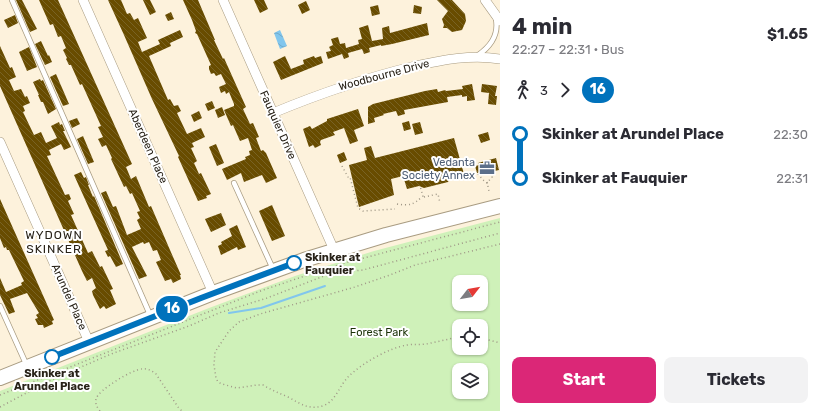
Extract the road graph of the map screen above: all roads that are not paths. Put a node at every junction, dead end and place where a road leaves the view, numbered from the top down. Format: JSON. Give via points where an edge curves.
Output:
{"nodes":[{"id":1,"x":12,"y":0,"type":"edge"},
{"id":2,"x":83,"y":0,"type":"edge"},
{"id":3,"x":223,"y":0,"type":"edge"},
{"id":4,"x":485,"y":0,"type":"edge"},
{"id":5,"x":498,"y":18,"type":"edge"},
{"id":6,"x":476,"y":56,"type":"junction"},
{"id":7,"x":500,"y":58,"type":"edge"},
{"id":8,"x":273,"y":113,"type":"junction"},
{"id":9,"x":0,"y":142,"type":"edge"},
{"id":10,"x":234,"y":183,"type":"dead end"},
{"id":11,"x":500,"y":206,"type":"edge"},
{"id":12,"x":334,"y":250,"type":"junction"},
{"id":13,"x":273,"y":271,"type":"junction"},
{"id":14,"x":213,"y":293,"type":"junction"},
{"id":15,"x":0,"y":306,"type":"edge"},
{"id":16,"x":151,"y":317,"type":"junction"},
{"id":17,"x":89,"y":342,"type":"junction"},
{"id":18,"x":27,"y":367,"type":"junction"},
{"id":19,"x":0,"y":378,"type":"edge"}],
"edges":[{"from":1,"to":16,"type":"lane"},
{"from":2,"to":14,"type":"street","name":"Aberdeen Place"},
{"from":3,"to":8,"type":"street","name":"Fauquier Drive"},
{"from":4,"to":5,"type":"street"},
{"from":5,"to":6,"type":"lane","via":[[495,36],[490,45]]},
{"from":6,"to":7,"type":"street","name":"Woodbourne Drive"},
{"from":6,"to":8,"type":"street","name":"Woodbourne Drive","via":[[424,64],[359,80]]},
{"from":8,"to":12,"type":"street","name":"Fauquier Drive"},
{"from":9,"to":17,"type":"street","name":"Arundel Place"},
{"from":10,"to":13,"type":"lane"},
{"from":11,"to":12,"type":"main road"},
{"from":12,"to":13,"type":"main road"},
{"from":13,"to":14,"type":"main road"},
{"from":14,"to":16,"type":"main road"},
{"from":15,"to":18,"type":"lane"},
{"from":16,"to":17,"type":"main road"},
{"from":17,"to":18,"type":"main road"},
{"from":18,"to":19,"type":"main road"}]}
